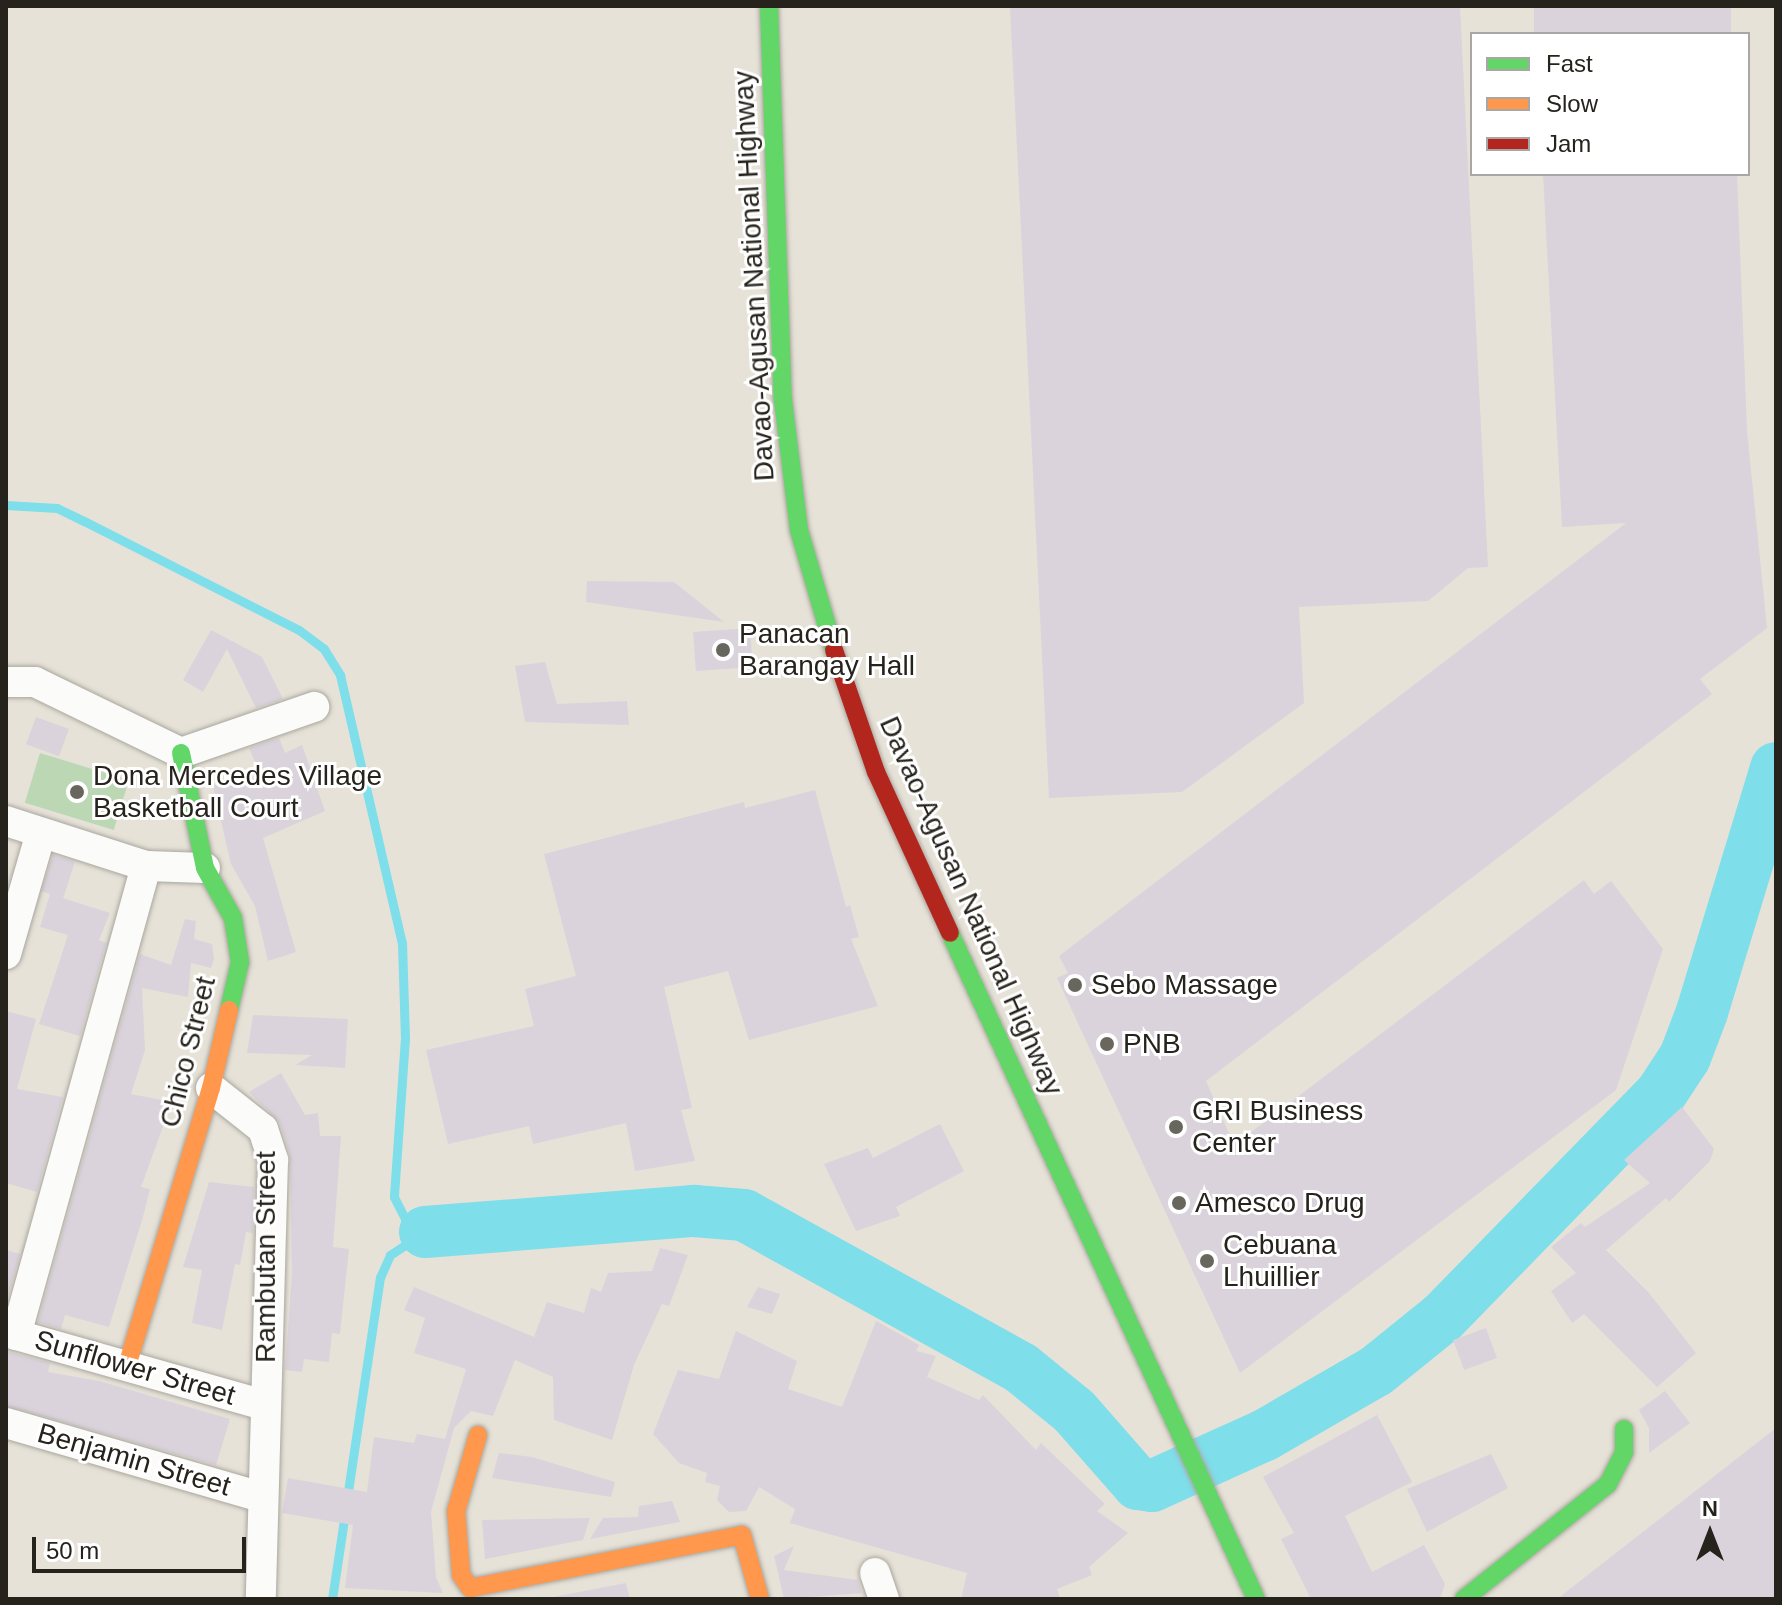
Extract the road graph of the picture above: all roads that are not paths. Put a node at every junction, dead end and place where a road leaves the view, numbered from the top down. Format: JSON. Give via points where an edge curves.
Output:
{"nodes":[{"id":1,"x":769,"y":6,"type":"edge"},
{"id":2,"x":6,"y":682,"type":"edge"},
{"id":3,"x":314,"y":707,"type":"dead end"},
{"id":4,"x":181,"y":753,"type":"junction"},
{"id":5,"x":6,"y":821,"type":"edge"},
{"id":6,"x":41,"y":833,"type":"junction"},
{"id":7,"x":146,"y":866,"type":"junction"},
{"id":8,"x":205,"y":868,"type":"junction"},
{"id":9,"x":6,"y":954,"type":"edge"},
{"id":10,"x":211,"y":1088,"type":"junction"},
{"id":11,"x":11,"y":1333,"type":"edge"},
{"id":12,"x":127,"y":1366,"type":"junction"},
{"id":13,"x":264,"y":1405,"type":"junction"},
{"id":14,"x":6,"y":1423,"type":"edge"},
{"id":15,"x":1624,"y":1429,"type":"dead end"},
{"id":16,"x":478,"y":1435,"type":"dead end"},
{"id":17,"x":261,"y":1497,"type":"junction"},
{"id":18,"x":261,"y":1599,"type":"edge"},
{"id":19,"x":760,"y":1599,"type":"edge"},
{"id":20,"x":1256,"y":1599,"type":"edge"},
{"id":21,"x":1464,"y":1599,"type":"edge"}],
"edges":[{"from":1,"to":20,"type":"main road","name":"Davao-Agusan National Highway","via":[[783,400],[799,530],[818,602],[876,772]]},
{"from":2,"to":4,"type":"street","via":[[35,682]]},
{"from":3,"to":4,"type":"street"},
{"from":4,"to":8,"type":"main road","name":"Chico Street"},
{"from":5,"to":6,"type":"street"},
{"from":6,"to":7,"type":"street"},
{"from":6,"to":9,"type":"street"},
{"from":7,"to":8,"type":"street"},
{"from":7,"to":11,"type":"street"},
{"from":8,"to":10,"type":"main road","name":"Chico Street","via":[[233,918],[240,962]]},
{"from":10,"to":12,"type":"main road","name":"Chico Street"},
{"from":10,"to":13,"type":"street","name":"Rambutan Street","via":[[263,1129],[273,1160]]},
{"from":11,"to":12,"type":"street","name":"Sunflower Street"},
{"from":12,"to":13,"type":"street","name":"Sunflower Street"},
{"from":13,"to":17,"type":"street","name":"Rambutan Street"},
{"from":14,"to":17,"type":"street","name":"Benjamin Street"},
{"from":15,"to":21,"type":"main road","via":[[1624,1452],[1608,1484]]},
{"from":16,"to":19,"type":"main road","via":[[456,1511],[461,1575],[470,1588],[742,1535]]},
{"from":17,"to":18,"type":"street","name":"Rambutan Street"}]}
